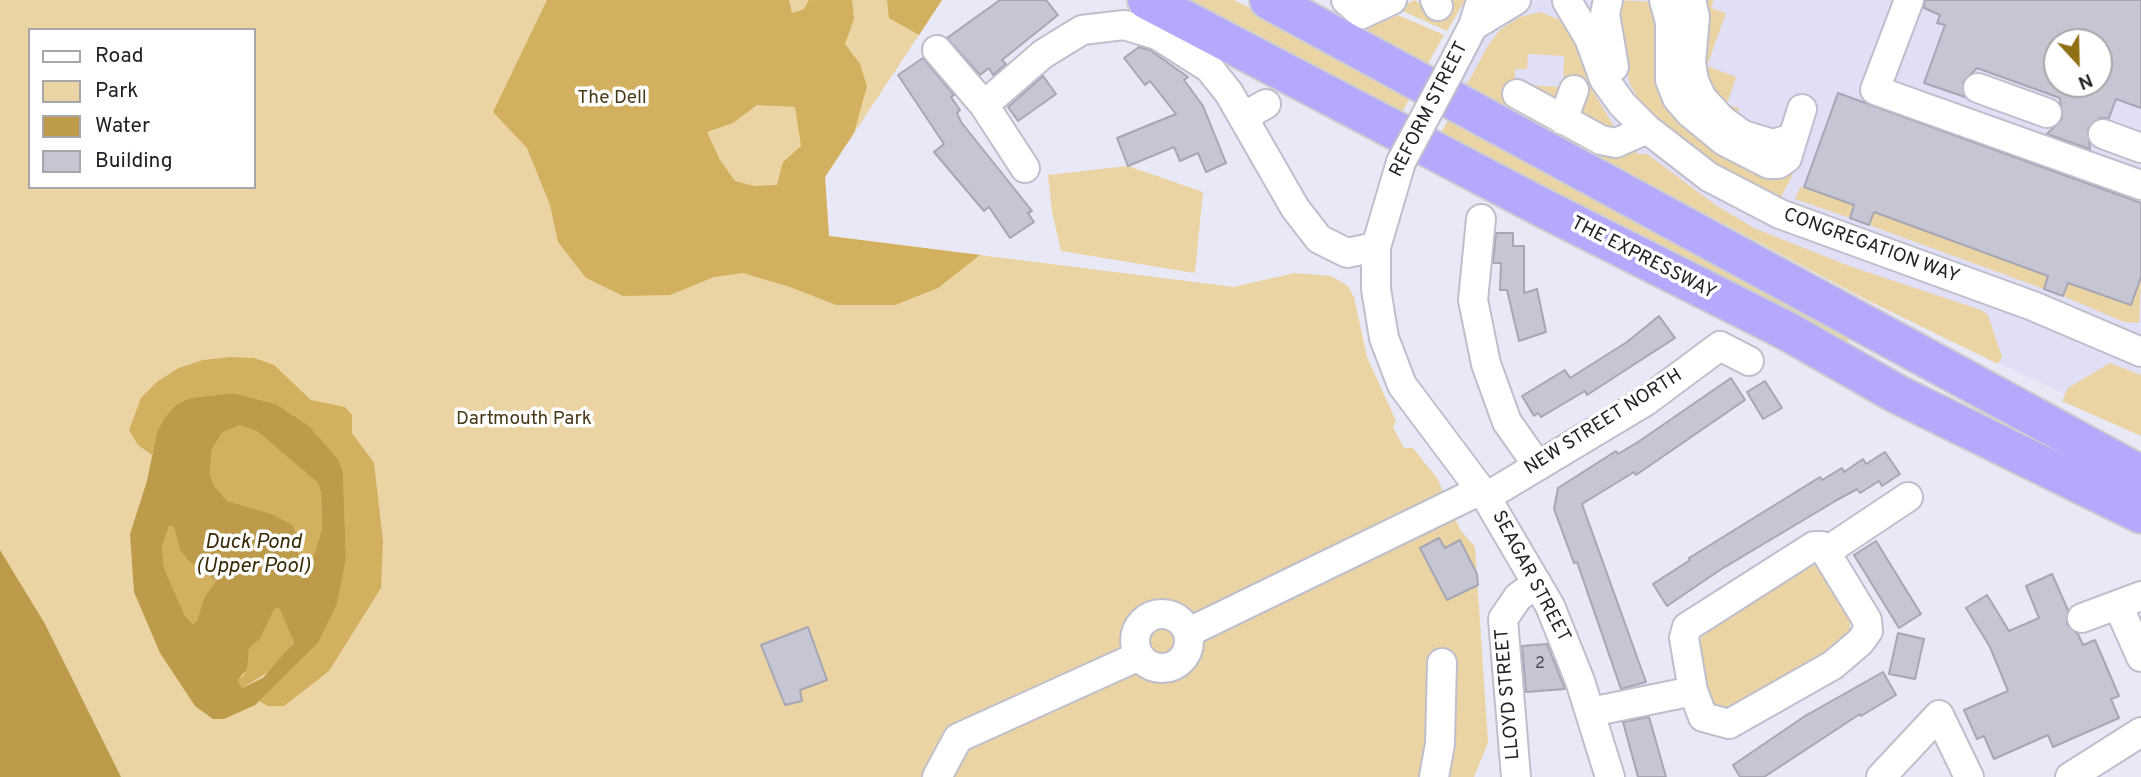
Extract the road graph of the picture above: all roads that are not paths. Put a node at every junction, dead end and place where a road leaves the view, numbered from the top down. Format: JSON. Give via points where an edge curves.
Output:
{"nodes":[{"id":1,"x":1147,"y":0,"type":"edge"},
{"id":2,"x":1269,"y":0,"type":"edge"},
{"id":3,"x":1346,"y":0,"type":"edge"},
{"id":4,"x":1392,"y":0,"type":"edge"},
{"id":5,"x":1485,"y":0,"type":"edge"},
{"id":6,"x":1516,"y":0,"type":"edge"},
{"id":7,"x":1567,"y":0,"type":"edge"},
{"id":8,"x":1594,"y":0,"type":"edge"},
{"id":9,"x":1608,"y":0,"type":"edge"},
{"id":10,"x":1664,"y":0,"type":"edge"},
{"id":11,"x":1691,"y":0,"type":"edge"},
{"id":12,"x":1909,"y":0,"type":"edge"},
{"id":13,"x":1473,"y":26,"type":"junction"},
{"id":14,"x":937,"y":50,"type":"dead end"},
{"id":15,"x":1978,"y":88,"type":"dead end"},
{"id":16,"x":1574,"y":90,"type":"dead end"},
{"id":17,"x":1517,"y":94,"type":"dead end"},
{"id":18,"x":984,"y":104,"type":"junction"},
{"id":19,"x":1622,"y":104,"type":"junction"},
{"id":20,"x":1802,"y":109,"type":"dead end"},
{"id":21,"x":1563,"y":120,"type":"junction"},
{"id":22,"x":1647,"y":130,"type":"junction"},
{"id":23,"x":2141,"y":131,"type":"edge"},
{"id":24,"x":1793,"y":138,"type":"junction"},
{"id":25,"x":2011,"y":140,"type":"junction"},
{"id":26,"x":2141,"y":148,"type":"edge"},
{"id":27,"x":1025,"y":168,"type":"dead end"},
{"id":28,"x":2141,"y":186,"type":"edge"},
{"id":29,"x":1481,"y":219,"type":"dead end"},
{"id":30,"x":1376,"y":247,"type":"junction"},
{"id":31,"x":2141,"y":352,"type":"edge"},
{"id":32,"x":1749,"y":361,"type":"dead end"},
{"id":33,"x":1942,"y":365,"type":"junction"},
{"id":34,"x":1897,"y":394,"type":"junction"},
{"id":35,"x":2141,"y":449,"type":"edge"},
{"id":36,"x":1538,"y":466,"type":"junction"},
{"id":37,"x":2141,"y":475,"type":"edge"},
{"id":38,"x":1483,"y":494,"type":"junction"},
{"id":39,"x":1908,"y":498,"type":"dead end"},
{"id":40,"x":2141,"y":514,"type":"edge"},
{"id":41,"x":2141,"y":541,"type":"edge"},
{"id":42,"x":1826,"y":551,"type":"junction"},
{"id":43,"x":1536,"y":583,"type":"junction"},
{"id":44,"x":2129,"y":600,"type":"edge"},
{"id":45,"x":2082,"y":618,"type":"dead end"},
{"id":46,"x":1189,"y":632,"type":"junction"},
{"id":47,"x":1139,"y":656,"type":"junction"},
{"id":48,"x":2141,"y":657,"type":"edge"},
{"id":49,"x":1442,"y":663,"type":"dead end"},
{"id":50,"x":1693,"y":691,"type":"junction"},
{"id":51,"x":1591,"y":712,"type":"junction"},
{"id":52,"x":2141,"y":732,"type":"edge"},
{"id":53,"x":937,"y":777,"type":"edge"},
{"id":54,"x":1434,"y":777,"type":"edge"},
{"id":55,"x":1516,"y":777,"type":"edge"},
{"id":56,"x":1610,"y":777,"type":"edge"},
{"id":57,"x":1881,"y":777,"type":"edge"},
{"id":58,"x":1969,"y":777,"type":"edge"},
{"id":59,"x":2070,"y":777,"type":"edge"}],
"edges":[{"from":1,"to":34,"type":"highway","name":"THE EXPRESSWAY","via":[[1787,331]]},
{"from":2,"to":33,"type":"highway"},
{"from":3,"to":4,"type":"street","via":[[1362,14]]},
{"from":5,"to":13,"type":"street","name":"REFORM STREET"},
{"from":6,"to":13,"type":"street","name":"REFORM STREET"},
{"from":7,"to":8,"type":"street"},
{"from":7,"to":19,"type":"street","name":"CONGREGATION WAY","via":[[1589,38],[1604,79]]},
{"from":9,"to":19,"type":"street","via":[[1605,14]]},
{"from":10,"to":24,"type":"street","via":[[1670,22],[1670,80],[1690,113],[1724,141],[1769,164],[1787,158]]},
{"from":11,"to":24,"type":"street","via":[[1695,17],[1691,64],[1702,98],[1743,135],[1773,144]]},
{"from":12,"to":25,"type":"street","via":[[1875,90]]},
{"from":13,"to":30,"type":"street","name":"REFORM STREET","bridge":true,"via":[[1401,162]]},
{"from":14,"to":18,"type":"street"},
{"from":15,"to":25,"type":"street","via":[[2036,109]]},
{"from":16,"to":21,"type":"street"},
{"from":17,"to":21,"type":"street"},
{"from":18,"to":27,"type":"street"},
{"from":18,"to":30,"type":"street","via":[[1043,54],[1082,30],[1124,25],[1157,35],[1209,68],[1254,111],[1295,208],[1320,239],[1347,253]]},
{"from":19,"to":22,"type":"street","name":"CONGREGATION WAY"},
{"from":20,"to":24,"type":"street"},
{"from":21,"to":22,"type":"street","via":[[1601,141],[1616,143]]},
{"from":22,"to":31,"type":"street","name":"CONGREGATION WAY","via":[[1709,177],[1765,208],[2033,306]]},
{"from":23,"to":26,"type":"street","via":[[2106,127]]},
{"from":25,"to":28,"type":"street"},
{"from":29,"to":36,"type":"street","via":[[1472,300],[1486,364],[1507,422]]},
{"from":30,"to":38,"type":"street","name":"REFORM STREET","via":[[1376,289],[1384,338],[1402,385]]},
{"from":32,"to":36,"type":"street","name":"NEW STREET NORTH","via":[[1712,341],[1646,401]]},
{"from":33,"to":35,"type":"highway"},
{"from":33,"to":37,"type":"highway"},
{"from":34,"to":40,"type":"highway","name":"THE EXPRESSWAY"},
{"from":34,"to":41,"type":"highway"},
{"from":36,"to":38,"type":"street","name":"NEW STREET NORTH"},
{"from":38,"to":43,"type":"street","name":"SEAGAR STREET"},
{"from":38,"to":46,"type":"street","name":"NEW STREET NORTH"},
{"from":39,"to":42,"type":"street"},
{"from":42,"to":50,"type":"street","via":[[1814,547],[1687,627],[1684,638]]},
{"from":42,"to":50,"type":"street","via":[[1867,620],[1868,631],[1860,642],[1833,665],[1729,724],[1703,716]]},
{"from":43,"to":51,"type":"street","name":"SEAGAR STREET","via":[[1569,649]]},
{"from":43,"to":55,"type":"street","name":"LLOYD STREET","via":[[1518,597],[1503,619]]},
{"from":44,"to":45,"type":"street"},
{"from":44,"to":48,"type":"street"},
{"from":46,"to":47,"type":"street","via":[[1189,648],[1181,662],[1158,667]]},
{"from":46,"to":47,"type":"street","via":[[1178,618],[1151,617],[1143,621],[1135,638]]},
{"from":47,"to":53,"type":"street","via":[[958,738]]},
{"from":49,"to":54,"type":"street","via":[[1440,744]]},
{"from":50,"to":51,"type":"street"},
{"from":51,"to":56,"type":"street","name":"SEAGAR STREET"},
{"from":52,"to":59,"type":"street"},
{"from":57,"to":58,"type":"street","via":[[1940,715]]}]}
